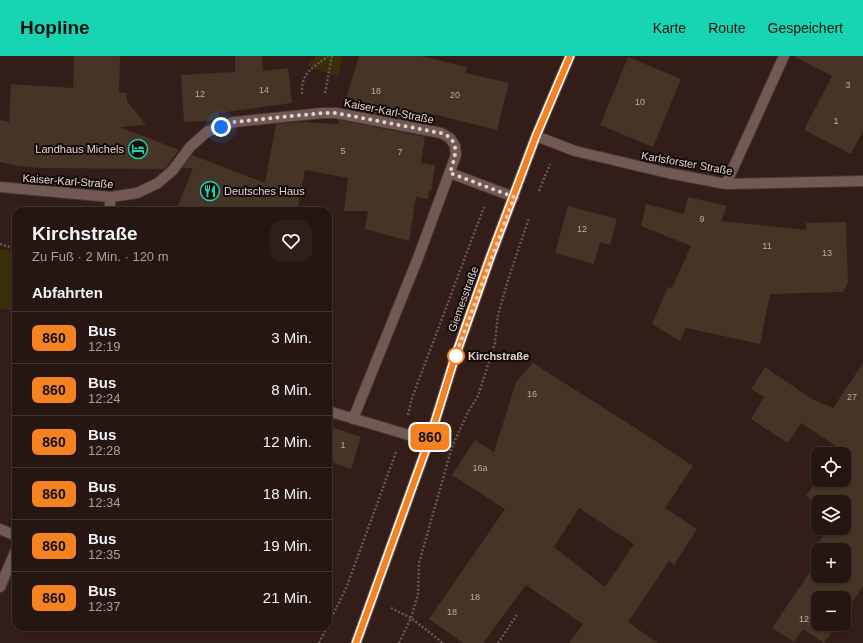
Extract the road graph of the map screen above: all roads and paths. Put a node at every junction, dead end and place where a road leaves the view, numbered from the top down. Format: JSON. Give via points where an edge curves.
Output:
{"nodes":[{"id":1,"x":328,"y":56,"type":"edge"},
{"id":2,"x":332,"y":56,"type":"edge"},
{"id":3,"x":570,"y":56,"type":"edge"},
{"id":4,"x":784,"y":56,"type":"edge"},
{"id":5,"x":302,"y":98,"type":"dead end"},
{"id":6,"x":322,"y":113,"type":"junction"},
{"id":7,"x":536,"y":136,"type":"junction"},
{"id":8,"x":450,"y":173,"type":"junction"},
{"id":9,"x":863,"y":181,"type":"edge"},
{"id":10,"x":726,"y":184,"type":"junction"},
{"id":11,"x":0,"y":187,"type":"edge"},
{"id":12,"x":111,"y":197,"type":"junction"},
{"id":13,"x":514,"y":197,"type":"junction"},
{"id":14,"x":110,"y":207,"type":"edge"},
{"id":15,"x":531,"y":212,"type":"dead end"},
{"id":16,"x":0,"y":244,"type":"edge"},
{"id":17,"x":12,"y":247,"type":"edge"},
{"id":18,"x":332,"y":412,"type":"edge"},
{"id":19,"x":353,"y":419,"type":"junction"},
{"id":20,"x":403,"y":434,"type":"junction"},
{"id":21,"x":429,"y":441,"type":"junction"},
{"id":22,"x":0,"y":529,"type":"edge"},
{"id":23,"x":12,"y":534,"type":"edge"},
{"id":24,"x":12,"y":559,"type":"edge"},
{"id":25,"x":0,"y":587,"type":"edge"},
{"id":26,"x":517,"y":615,"type":"dead end"},
{"id":27,"x":332,"y":618,"type":"edge"},
{"id":28,"x":410,"y":618,"type":"junction"},
{"id":29,"x":325,"y":631,"type":"edge"},
{"id":30,"x":319,"y":643,"type":"edge"},
{"id":31,"x":356,"y":643,"type":"edge"},
{"id":32,"x":399,"y":643,"type":"edge"},
{"id":33,"x":443,"y":643,"type":"edge"},
{"id":34,"x":498,"y":643,"type":"edge"}],
"edges":[{"from":1,"to":5,"type":"path","via":[[308,72],[302,83]]},
{"from":2,"to":6,"type":"path"},
{"from":3,"to":7,"type":"main road","name":"Giemesstraße"},
{"from":4,"to":10,"type":"street"},
{"from":6,"to":8,"type":"street","name":"Kaiser-Karl-Straße","via":[[349,114],[441,133],[450,138],[455,146],[456,155]]},
{"from":6,"to":12,"type":"street","name":"Kaiser-Karl-Straße","via":[[234,122],[208,131],[190,146],[173,170],[158,184],[137,193]]},
{"from":7,"to":10,"type":"street","name":"Karlsforster Straße","via":[[575,151],[668,174]]},
{"from":7,"to":13,"type":"main road","name":"Giemesstraße"},
{"from":8,"to":13,"type":"street"},
{"from":8,"to":19,"type":"street","name":"Kaiser-Karl-Straße"},
{"from":9,"to":10,"type":"street","name":"Karlsforster Straße"},
{"from":11,"to":12,"type":"street","name":"Kaiser-Karl-Straße"},
{"from":12,"to":14,"type":"street"},
{"from":13,"to":21,"type":"main road","name":"Giemesstraße","via":[[455,357]]},
{"from":15,"to":28,"type":"path","via":[[509,277],[500,309],[495,343],[478,396],[452,447],[419,563],[418,594]]},
{"from":16,"to":17,"type":"path"},
{"from":18,"to":19,"type":"street"},
{"from":19,"to":20,"type":"street"},
{"from":20,"to":21,"type":"street"},
{"from":20,"to":27,"type":"path","via":[[347,586]]},
{"from":21,"to":31,"type":"main road","name":"Giemesstraße"},
{"from":22,"to":23,"type":"street"},
{"from":24,"to":25,"type":"street"},
{"from":26,"to":34,"type":"path"},
{"from":28,"to":32,"type":"path"},
{"from":28,"to":33,"type":"path"},
{"from":29,"to":30,"type":"path"}]}
